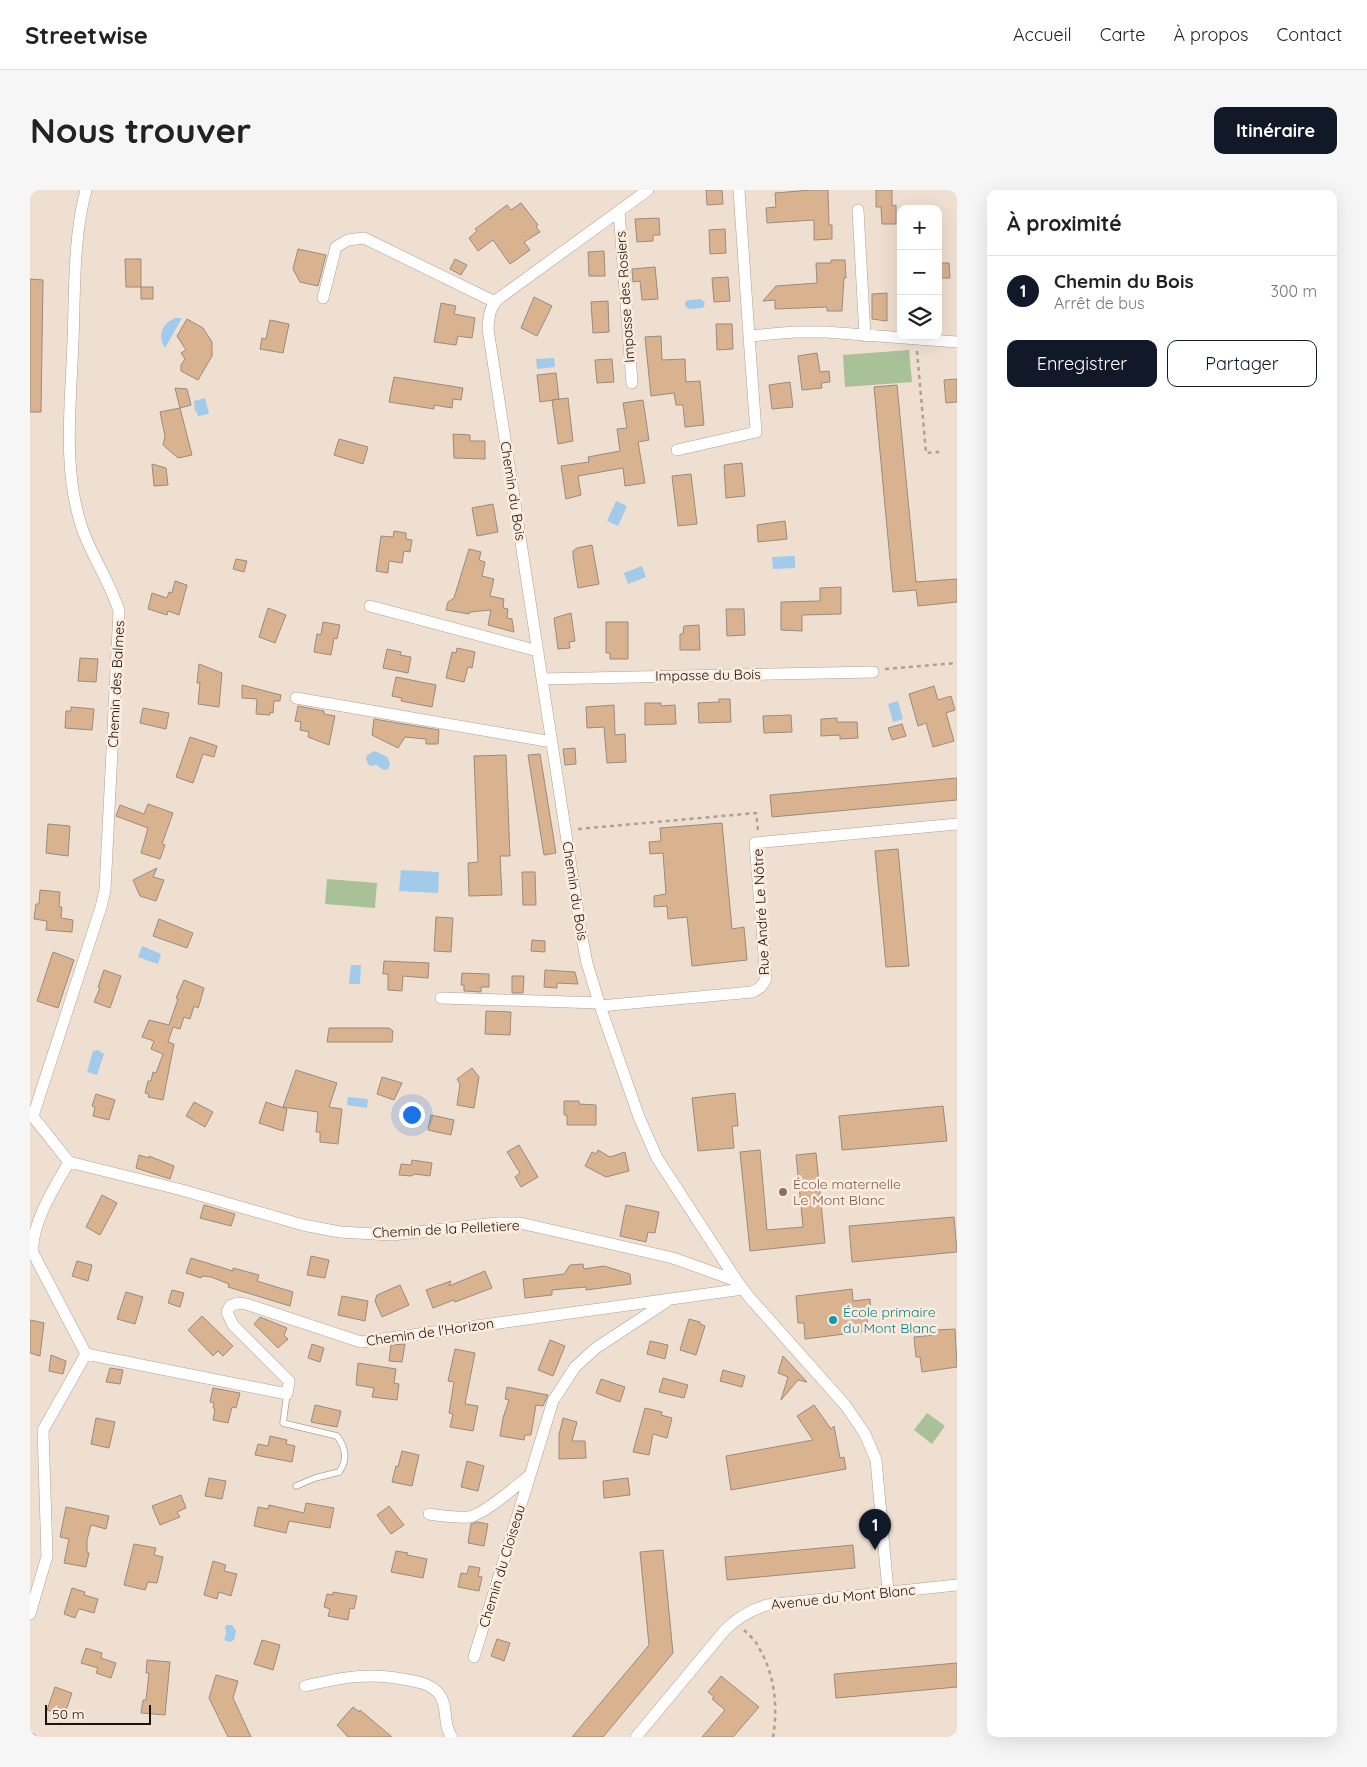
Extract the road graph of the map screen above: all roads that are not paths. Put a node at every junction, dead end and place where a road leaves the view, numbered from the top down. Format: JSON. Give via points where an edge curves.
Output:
{"nodes":[{"id":1,"x":86,"y":190,"type":"edge"},
{"id":2,"x":648,"y":190,"type":"edge"},
{"id":3,"x":739,"y":190,"type":"edge"},
{"id":4,"x":858,"y":210,"type":"dead end"},
{"id":5,"x":619,"y":211,"type":"junction"},
{"id":6,"x":323,"y":298,"type":"dead end"},
{"id":7,"x":495,"y":302,"type":"junction"},
{"id":8,"x":749,"y":336,"type":"junction"},
{"id":9,"x":865,"y":336,"type":"junction"},
{"id":10,"x":957,"y":342,"type":"edge"},
{"id":11,"x":632,"y":383,"type":"dead end"},
{"id":12,"x":677,"y":450,"type":"dead end"},
{"id":13,"x":370,"y":606,"type":"dead end"},
{"id":14,"x":538,"y":651,"type":"junction"},
{"id":15,"x":873,"y":672,"type":"road end"},
{"id":16,"x":542,"y":679,"type":"junction"},
{"id":17,"x":296,"y":698,"type":"dead end"},
{"id":18,"x":552,"y":742,"type":"junction"},
{"id":19,"x":957,"y":824,"type":"edge"},
{"id":20,"x":441,"y":998,"type":"dead end"},
{"id":21,"x":599,"y":1004,"type":"junction"},
{"id":22,"x":31,"y":1114,"type":"edge"},
{"id":23,"x":69,"y":1162,"type":"junction"},
{"id":24,"x":740,"y":1285,"type":"junction"},
{"id":25,"x":670,"y":1299,"type":"junction"},
{"id":26,"x":86,"y":1354,"type":"junction"},
{"id":27,"x":287,"y":1394,"type":"junction"},
{"id":28,"x":530,"y":1475,"type":"junction"},
{"id":29,"x":296,"y":1486,"type":"dead end"},
{"id":30,"x":430,"y":1514,"type":"dead end"},
{"id":31,"x":957,"y":1585,"type":"edge"},
{"id":32,"x":888,"y":1592,"type":"junction"},
{"id":33,"x":30,"y":1614,"type":"edge"},
{"id":34,"x":474,"y":1657,"type":"dead end"},
{"id":35,"x":305,"y":1686,"type":"dead end"},
{"id":36,"x":452,"y":1737,"type":"edge"},
{"id":37,"x":636,"y":1737,"type":"edge"}],
"edges":[{"from":1,"to":22,"type":"street","name":"Chemin des Balmes","via":[[76,257],[69,453],[82,528],[119,611],[106,882],[101,907]]},
{"from":2,"to":5,"type":"street"},
{"from":3,"to":8,"type":"street"},
{"from":4,"to":9,"type":"street"},
{"from":5,"to":7,"type":"street"},
{"from":5,"to":11,"type":"street","name":"Impasse des Rosiers"},
{"from":6,"to":7,"type":"street","via":[[336,247],[348,240],[364,238]]},
{"from":7,"to":14,"type":"street","name":"Chemin du Bois","via":[[490,311],[488,329]]},
{"from":8,"to":9,"type":"street","via":[[794,332]]},
{"from":8,"to":12,"type":"street","via":[[756,432]]},
{"from":9,"to":10,"type":"street"},
{"from":13,"to":14,"type":"street"},
{"from":14,"to":16,"type":"street","name":"Chemin du Bois"},
{"from":15,"to":16,"type":"street","name":"Impasse du Bois"},
{"from":16,"to":18,"type":"street","name":"Chemin du Bois"},
{"from":17,"to":18,"type":"street"},
{"from":18,"to":21,"type":"street","name":"Chemin du Bois","via":[[582,938]]},
{"from":19,"to":21,"type":"street","name":"Rue André Le Nôtre","via":[[755,842],[766,979],[763,986],[752,992]]},
{"from":20,"to":21,"type":"street"},
{"from":21,"to":24,"type":"street","name":"Chemin du Bois","via":[[657,1158]]},
{"from":22,"to":23,"type":"street"},
{"from":23,"to":24,"type":"street","name":"Chemin de la Pelletiere","via":[[182,1190],[268,1216],[340,1232],[392,1235],[520,1223],[673,1258]]},
{"from":23,"to":26,"type":"street","via":[[35,1222],[31,1246]]},
{"from":24,"to":25,"type":"street","name":"Chemin de l'Horizon"},
{"from":24,"to":32,"type":"street","name":"Chemin du Bois","via":[[846,1406],[872,1448],[882,1512]]},
{"from":25,"to":27,"type":"street","name":"Chemin de l'Horizon","via":[[361,1342],[246,1304],[230,1306],[227,1312],[233,1325],[290,1381]]},
{"from":25,"to":28,"type":"street","name":"Chemin du Cloiseau","via":[[596,1348],[575,1367],[554,1401]]},
{"from":26,"to":27,"type":"street"},
{"from":26,"to":33,"type":"street","via":[[43,1430],[47,1556]]},
{"from":27,"to":29,"type":"lane","via":[[283,1423],[337,1436],[346,1451],[339,1472]]},
{"from":28,"to":30,"type":"street","name":"Chemin du Cloiseau","via":[[496,1502],[471,1516]]},
{"from":28,"to":34,"type":"street","name":"Chemin du Cloiseau"},
{"from":31,"to":32,"type":"street","name":"Avenue du Mont Blanc"},
{"from":32,"to":37,"type":"street","name":"Avenue du Mont Blanc","via":[[754,1609],[725,1630]]},
{"from":35,"to":36,"type":"street","via":[[367,1675],[428,1684],[444,1702],[448,1732]]}]}
